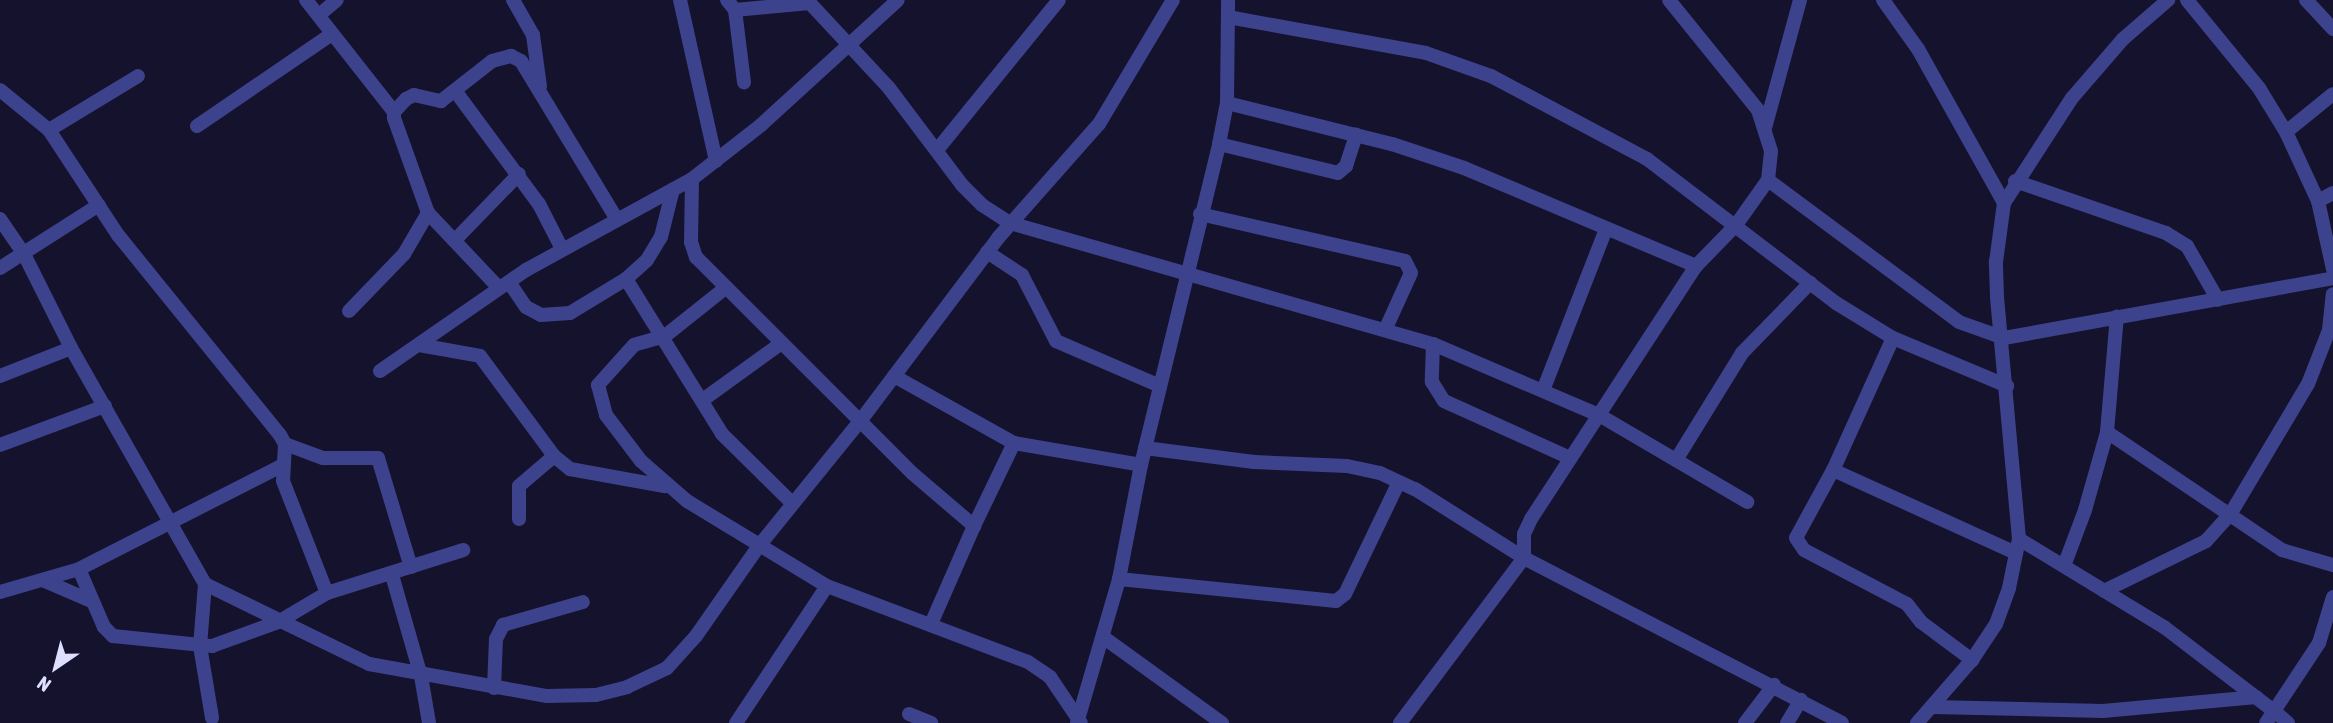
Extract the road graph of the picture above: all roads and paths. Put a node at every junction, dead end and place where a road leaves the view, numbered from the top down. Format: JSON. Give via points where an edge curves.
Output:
{"nodes":[{"id":1,"x":306,"y":0,"type":"edge"},
{"id":2,"x":337,"y":0,"type":"edge"},
{"id":3,"x":513,"y":0,"type":"edge"},
{"id":4,"x":680,"y":0,"type":"edge"},
{"id":5,"x":898,"y":0,"type":"edge"},
{"id":6,"x":1059,"y":0,"type":"edge"},
{"id":7,"x":1173,"y":0,"type":"edge"},
{"id":8,"x":1228,"y":0,"type":"edge"},
{"id":9,"x":1669,"y":0,"type":"edge"},
{"id":10,"x":1800,"y":0,"type":"edge"},
{"id":11,"x":1883,"y":0,"type":"edge"},
{"id":12,"x":2168,"y":0,"type":"edge"},
{"id":13,"x":2187,"y":0,"type":"edge"},
{"id":14,"x":2306,"y":0,"type":"edge"},
{"id":15,"x":809,"y":2,"type":"edge"},
{"id":16,"x":731,"y":5,"type":"edge"},
{"id":17,"x":319,"y":15,"type":"junction"},
{"id":18,"x":1227,"y":17,"type":"junction"},
{"id":19,"x":2333,"y":29,"type":"edge"},
{"id":20,"x":332,"y":34,"type":"junction"},
{"id":21,"x":846,"y":43,"type":"junction"},
{"id":22,"x":138,"y":76,"type":"dead end"},
{"id":23,"x":744,"y":82,"type":"dead end"},
{"id":24,"x":0,"y":90,"type":"edge"},
{"id":25,"x":456,"y":92,"type":"junction"},
{"id":26,"x":540,"y":92,"type":"junction"},
{"id":27,"x":2333,"y":94,"type":"edge"},
{"id":28,"x":1227,"y":103,"type":"junction"},
{"id":29,"x":394,"y":112,"type":"junction"},
{"id":30,"x":197,"y":126,"type":"dead end"},
{"id":31,"x":1765,"y":128,"type":"junction"},
{"id":32,"x":49,"y":131,"type":"junction"},
{"id":33,"x":2286,"y":132,"type":"junction"},
{"id":34,"x":1356,"y":135,"type":"junction"},
{"id":35,"x":1219,"y":144,"type":"junction"},
{"id":36,"x":937,"y":150,"type":"junction"},
{"id":37,"x":716,"y":161,"type":"junction"},
{"id":38,"x":519,"y":174,"type":"junction"},
{"id":39,"x":692,"y":179,"type":"junction"},
{"id":40,"x":1768,"y":180,"type":"junction"},
{"id":41,"x":2015,"y":181,"type":"junction"},
{"id":42,"x":673,"y":189,"type":"junction"},
{"id":43,"x":2333,"y":193,"type":"edge"},
{"id":44,"x":2318,"y":201,"type":"junction"},
{"id":45,"x":2004,"y":203,"type":"junction"},
{"id":46,"x":99,"y":205,"type":"junction"},
{"id":47,"x":428,"y":213,"type":"junction"},
{"id":48,"x":1200,"y":214,"type":"junction"},
{"id":49,"x":616,"y":218,"type":"junction"},
{"id":50,"x":0,"y":219,"type":"edge"},
{"id":51,"x":1010,"y":223,"type":"junction"},
{"id":52,"x":1736,"y":225,"type":"junction"},
{"id":53,"x":1606,"y":229,"type":"junction"},
{"id":54,"x":2330,"y":237,"type":"edge"},
{"id":55,"x":457,"y":238,"type":"junction"},
{"id":56,"x":562,"y":249,"type":"junction"},
{"id":57,"x":987,"y":252,"type":"junction"},
{"id":58,"x":24,"y":254,"type":"junction"},
{"id":59,"x":1696,"y":267,"type":"junction"},
{"id":60,"x":0,"y":268,"type":"edge"},
{"id":61,"x":2333,"y":269,"type":"edge"},
{"id":62,"x":1186,"y":275,"type":"junction"},
{"id":63,"x":2333,"y":278,"type":"edge"},
{"id":64,"x":626,"y":279,"type":"junction"},
{"id":65,"x":1810,"y":283,"type":"junction"},
{"id":66,"x":504,"y":285,"type":"junction"},
{"id":67,"x":724,"y":289,"type":"junction"},
{"id":68,"x":2333,"y":294,"type":"edge"},
{"id":69,"x":2218,"y":300,"type":"junction"},
{"id":70,"x":349,"y":311,"type":"dead end"},
{"id":71,"x":2117,"y":316,"type":"junction"},
{"id":72,"x":1386,"y":328,"type":"junction"},
{"id":73,"x":665,"y":336,"type":"junction"},
{"id":74,"x":1893,"y":338,"type":"junction"},
{"id":75,"x":2004,"y":338,"type":"junction"},
{"id":76,"x":1433,"y":344,"type":"junction"},
{"id":77,"x":419,"y":345,"type":"junction"},
{"id":78,"x":779,"y":345,"type":"junction"},
{"id":79,"x":71,"y":348,"type":"junction"},
{"id":80,"x":380,"y":371,"type":"dead end"},
{"id":81,"x":0,"y":376,"type":"edge"},
{"id":82,"x":894,"y":376,"type":"junction"},
{"id":83,"x":1160,"y":386,"type":"junction"},
{"id":84,"x":2007,"y":386,"type":"junction"},
{"id":85,"x":1545,"y":388,"type":"junction"},
{"id":86,"x":705,"y":399,"type":"junction"},
{"id":87,"x":105,"y":406,"type":"junction"},
{"id":88,"x":1599,"y":415,"type":"junction"},
{"id":89,"x":861,"y":420,"type":"junction"},
{"id":90,"x":2107,"y":432,"type":"junction"},
{"id":91,"x":1014,"y":443,"type":"junction"},
{"id":92,"x":285,"y":444,"type":"junction"},
{"id":93,"x":3,"y":447,"type":"edge"},
{"id":94,"x":1145,"y":448,"type":"junction"},
{"id":95,"x":554,"y":456,"type":"junction"},
{"id":96,"x":1570,"y":458,"type":"junction"},
{"id":97,"x":1676,"y":460,"type":"junction"},
{"id":98,"x":1141,"y":465,"type":"junction"},
{"id":99,"x":281,"y":466,"type":"junction"},
{"id":100,"x":1833,"y":470,"type":"junction"},
{"id":101,"x":1399,"y":482,"type":"junction"},
{"id":102,"x":666,"y":486,"type":"junction"},
{"id":103,"x":1746,"y":502,"type":"dead end"},
{"id":104,"x":792,"y":503,"type":"junction"},
{"id":105,"x":2231,"y":513,"type":"junction"},
{"id":106,"x":519,"y":519,"type":"dead end"},
{"id":107,"x":170,"y":520,"type":"junction"},
{"id":108,"x":974,"y":526,"type":"junction"},
{"id":109,"x":2017,"y":546,"type":"junction"},
{"id":110,"x":758,"y":547,"type":"junction"},
{"id":111,"x":463,"y":550,"type":"dead end"},
{"id":112,"x":1524,"y":558,"type":"junction"},
{"id":113,"x":2333,"y":565,"type":"edge"},
{"id":114,"x":2064,"y":566,"type":"junction"},
{"id":115,"x":411,"y":567,"type":"junction"},
{"id":116,"x":79,"y":569,"type":"junction"},
{"id":117,"x":392,"y":575,"type":"junction"},
{"id":118,"x":1119,"y":579,"type":"junction"},
{"id":119,"x":45,"y":581,"type":"junction"},
{"id":120,"x":205,"y":584,"type":"junction"},
{"id":121,"x":827,"y":586,"type":"junction"},
{"id":122,"x":2104,"y":591,"type":"junction"},
{"id":123,"x":0,"y":592,"type":"edge"},
{"id":124,"x":327,"y":593,"type":"junction"},
{"id":125,"x":2333,"y":597,"type":"edge"},
{"id":126,"x":91,"y":601,"type":"junction"},
{"id":127,"x":583,"y":602,"type":"dead end"},
{"id":128,"x":278,"y":622,"type":"junction"},
{"id":129,"x":931,"y":624,"type":"junction"},
{"id":130,"x":1103,"y":637,"type":"junction"},
{"id":131,"x":2326,"y":643,"type":"edge"},
{"id":132,"x":200,"y":646,"type":"junction"},
{"id":133,"x":1972,"y":660,"type":"junction"},
{"id":134,"x":421,"y":676,"type":"junction"},
{"id":135,"x":1774,"y":685,"type":"junction"},
{"id":136,"x":494,"y":688,"type":"junction"},
{"id":137,"x":2256,"y":697,"type":"junction"},
{"id":138,"x":1801,"y":700,"type":"junction"},
{"id":139,"x":1932,"y":707,"type":"junction"},
{"id":140,"x":909,"y":714,"type":"dead end"},
{"id":141,"x":2270,"y":717,"type":"edge"},
{"id":142,"x":212,"y":718,"type":"dead end"},
{"id":143,"x":1078,"y":722,"type":"edge"},
{"id":144,"x":429,"y":723,"type":"edge"},
{"id":145,"x":736,"y":723,"type":"edge"},
{"id":146,"x":931,"y":723,"type":"edge"},
{"id":147,"x":1222,"y":723,"type":"edge"},
{"id":148,"x":1399,"y":723,"type":"edge"},
{"id":149,"x":1745,"y":723,"type":"edge"},
{"id":150,"x":1787,"y":723,"type":"edge"},
{"id":151,"x":1842,"y":723,"type":"edge"},
{"id":152,"x":1917,"y":723,"type":"edge"},
{"id":153,"x":2288,"y":723,"type":"edge"}],
"edges":[{"from":1,"to":17,"type":"street"},
{"from":2,"to":17,"type":"street"},
{"from":3,"to":26,"type":"street","via":[[533,35]]},
{"from":4,"to":37,"type":"street"},
{"from":5,"to":21,"type":"street"},
{"from":6,"to":36,"type":"street"},
{"from":7,"to":51,"type":"street","via":[[1126,86],[1099,124]]},
{"from":8,"to":18,"type":"street"},
{"from":9,"to":31,"type":"street","via":[[1758,110]]},
{"from":10,"to":31,"type":"street"},
{"from":11,"to":45,"type":"street","via":[[1918,49]]},
{"from":12,"to":41,"type":"street","via":[[2123,39],[2072,98]]},
{"from":13,"to":33,"type":"street","via":[[2259,88]]},
{"from":14,"to":19,"type":"street"},
{"from":15,"to":16,"type":"street"},
{"from":15,"to":21,"type":"street"},
{"from":16,"to":23,"type":"street"},
{"from":17,"to":20,"type":"street"},
{"from":18,"to":28,"type":"street"},
{"from":18,"to":52,"type":"street","via":[[1426,53],[1491,76],[1647,159]]},
{"from":20,"to":29,"type":"street"},
{"from":20,"to":30,"type":"street"},
{"from":21,"to":36,"type":"street"},
{"from":21,"to":37,"type":"street","via":[[761,125]]},
{"from":22,"to":32,"type":"street"},
{"from":24,"to":32,"type":"street"},
{"from":25,"to":26,"type":"street","via":[[492,61],[511,56],[521,61]]},
{"from":25,"to":29,"type":"street","via":[[441,101],[414,95]]},
{"from":25,"to":38,"type":"street"},
{"from":26,"to":49,"type":"street"},
{"from":27,"to":33,"type":"street"},
{"from":28,"to":34,"type":"street"},
{"from":28,"to":35,"type":"street"},
{"from":29,"to":47,"type":"street"},
{"from":31,"to":40,"type":"street","via":[[1771,151]]},
{"from":32,"to":46,"type":"street"},
{"from":33,"to":44,"type":"street"},
{"from":34,"to":35,"type":"street","via":[[1346,166],[1338,173]]},
{"from":34,"to":53,"type":"street","via":[[1464,168]]},
{"from":35,"to":48,"type":"street"},
{"from":36,"to":51,"type":"street","via":[[982,205]]},
{"from":37,"to":39,"type":"street"},
{"from":38,"to":55,"type":"street"},
{"from":38,"to":56,"type":"street"},
{"from":39,"to":42,"type":"street"},
{"from":39,"to":67,"type":"street","via":[[691,242],[696,257]]},
{"from":40,"to":52,"type":"street"},
{"from":40,"to":75,"type":"street","via":[[1959,322]]},
{"from":41,"to":45,"type":"street"},
{"from":41,"to":69,"type":"street","via":[[2166,233],[2187,246]]},
{"from":42,"to":49,"type":"street"},
{"from":42,"to":64,"type":"street","via":[[656,249]]},
{"from":43,"to":44,"type":"street"},
{"from":44,"to":54,"type":"street"},
{"from":45,"to":75,"type":"street","via":[[1996,261]]},
{"from":46,"to":58,"type":"street"},
{"from":46,"to":92,"type":"street"},
{"from":47,"to":55,"type":"street"},
{"from":47,"to":70,"type":"street","via":[[404,254]]},
{"from":48,"to":62,"type":"street"},
{"from":48,"to":72,"type":"street","via":[[1405,261],[1411,273]]},
{"from":49,"to":56,"type":"street"},
{"from":50,"to":58,"type":"street"},
{"from":51,"to":57,"type":"street"},
{"from":51,"to":62,"type":"street"},
{"from":52,"to":59,"type":"street"},
{"from":52,"to":65,"type":"street"},
{"from":53,"to":59,"type":"street"},
{"from":53,"to":85,"type":"street"},
{"from":54,"to":61,"type":"street"},
{"from":55,"to":66,"type":"street"},
{"from":56,"to":66,"type":"street"},
{"from":57,"to":82,"type":"street"},
{"from":57,"to":83,"type":"street","via":[[1022,275],[1056,341]]},
{"from":58,"to":60,"type":"street"},
{"from":58,"to":79,"type":"street"},
{"from":59,"to":88,"type":"street"},
{"from":62,"to":72,"type":"street"},
{"from":62,"to":83,"type":"street"},
{"from":63,"to":69,"type":"street"},
{"from":64,"to":66,"type":"street","via":[[570,313],[555,317],[527,307]]},
{"from":64,"to":73,"type":"street"},
{"from":65,"to":74,"type":"street"},
{"from":65,"to":97,"type":"street","via":[[1742,353]]},
{"from":66,"to":77,"type":"street"},
{"from":67,"to":73,"type":"street"},
{"from":67,"to":78,"type":"street"},
{"from":68,"to":105,"type":"street","via":[[2329,330],[2308,384]]},
{"from":69,"to":71,"type":"street"},
{"from":71,"to":75,"type":"street"},
{"from":71,"to":90,"type":"street"},
{"from":72,"to":76,"type":"street"},
{"from":73,"to":86,"type":"street"},
{"from":73,"to":102,"type":"street","via":[[634,345],[598,385],[597,392],[607,415]]},
{"from":74,"to":84,"type":"street"},
{"from":74,"to":100,"type":"street"},
{"from":75,"to":84,"type":"street"},
{"from":76,"to":85,"type":"street"},
{"from":76,"to":96,"type":"street","via":[[1432,382],[1444,401]]},
{"from":77,"to":80,"type":"street"},
{"from":77,"to":95,"type":"street","via":[[480,356]]},
{"from":78,"to":86,"type":"street"},
{"from":78,"to":89,"type":"street"},
{"from":79,"to":81,"type":"street"},
{"from":79,"to":87,"type":"street"},
{"from":82,"to":89,"type":"street"},
{"from":82,"to":91,"type":"street"},
{"from":83,"to":94,"type":"street"},
{"from":84,"to":109,"type":"street"},
{"from":85,"to":88,"type":"street"},
{"from":86,"to":104,"type":"street","via":[[722,434]]},
{"from":87,"to":93,"type":"street"},
{"from":87,"to":107,"type":"street"},
{"from":88,"to":96,"type":"street"},
{"from":88,"to":97,"type":"street"},
{"from":89,"to":104,"type":"street"},
{"from":89,"to":108,"type":"street","via":[[938,498]]},
{"from":90,"to":105,"type":"street"},
{"from":90,"to":114,"type":"street"},
{"from":91,"to":98,"type":"street"},
{"from":91,"to":108,"type":"street"},
{"from":92,"to":99,"type":"street"},
{"from":92,"to":115,"type":"street","via":[[323,458],[378,458]]},
{"from":94,"to":98,"type":"street"},
{"from":94,"to":101,"type":"street","via":[[1254,462],[1347,466]]},
{"from":95,"to":102,"type":"street","via":[[581,474]]},
{"from":95,"to":106,"type":"street","via":[[519,486]]},
{"from":96,"to":112,"type":"street","via":[[1524,534]]},
{"from":97,"to":103,"type":"street"},
{"from":98,"to":118,"type":"street"},
{"from":99,"to":107,"type":"street"},
{"from":99,"to":124,"type":"street"},
{"from":100,"to":109,"type":"street"},
{"from":100,"to":133,"type":"street","via":[[1797,533],[1798,543],[1907,604],[1922,622]]},
{"from":101,"to":112,"type":"street"},
{"from":101,"to":118,"type":"street","via":[[1345,594],[1336,601]]},
{"from":102,"to":110,"type":"street"},
{"from":104,"to":110,"type":"street"},
{"from":105,"to":113,"type":"street","via":[[2282,550]]},
{"from":105,"to":122,"type":"street","via":[[2206,541]]},
{"from":107,"to":116,"type":"street"},
{"from":107,"to":120,"type":"street"},
{"from":108,"to":129,"type":"street"},
{"from":109,"to":114,"type":"street"},
{"from":109,"to":133,"type":"street","via":[[1996,624]]},
{"from":110,"to":121,"type":"street"},
{"from":110,"to":136,"type":"street","via":[[696,636],[667,668],[627,688],[596,695],[547,696]]},
{"from":111,"to":115,"type":"street"},
{"from":112,"to":135,"type":"street"},
{"from":112,"to":148,"type":"street"},
{"from":114,"to":122,"type":"street"},
{"from":115,"to":117,"type":"street"},
{"from":116,"to":119,"type":"street"},
{"from":116,"to":126,"type":"street"},
{"from":117,"to":124,"type":"street"},
{"from":117,"to":134,"type":"street"},
{"from":118,"to":130,"type":"street"},
{"from":119,"to":123,"type":"street"},
{"from":119,"to":126,"type":"street"},
{"from":120,"to":128,"type":"street"},
{"from":120,"to":132,"type":"street"},
{"from":121,"to":129,"type":"street"},
{"from":121,"to":145,"type":"street"},
{"from":122,"to":137,"type":"street","via":[[2164,627]]},
{"from":124,"to":128,"type":"street"},
{"from":125,"to":131,"type":"street"},
{"from":126,"to":132,"type":"street","via":[[113,636]]},
{"from":127,"to":136,"type":"street","via":[[503,625],[496,639]]},
{"from":128,"to":132,"type":"street","via":[[228,642]]},
{"from":128,"to":134,"type":"street","via":[[369,664]]},
{"from":129,"to":143,"type":"street","via":[[1028,662],[1050,677]]},
{"from":130,"to":143,"type":"street"},
{"from":130,"to":147,"type":"street"},
{"from":131,"to":141,"type":"street"},
{"from":132,"to":142,"type":"street"},
{"from":133,"to":139,"type":"street"},
{"from":134,"to":136,"type":"street"},
{"from":134,"to":144,"type":"street"},
{"from":135,"to":138,"type":"street"},
{"from":135,"to":149,"type":"street"},
{"from":137,"to":139,"type":"street","via":[[2103,711]]},
{"from":137,"to":141,"type":"street"},
{"from":138,"to":150,"type":"street"},
{"from":138,"to":151,"type":"street"},
{"from":139,"to":152,"type":"street"},
{"from":140,"to":146,"type":"street"},
{"from":141,"to":153,"type":"street"}]}
